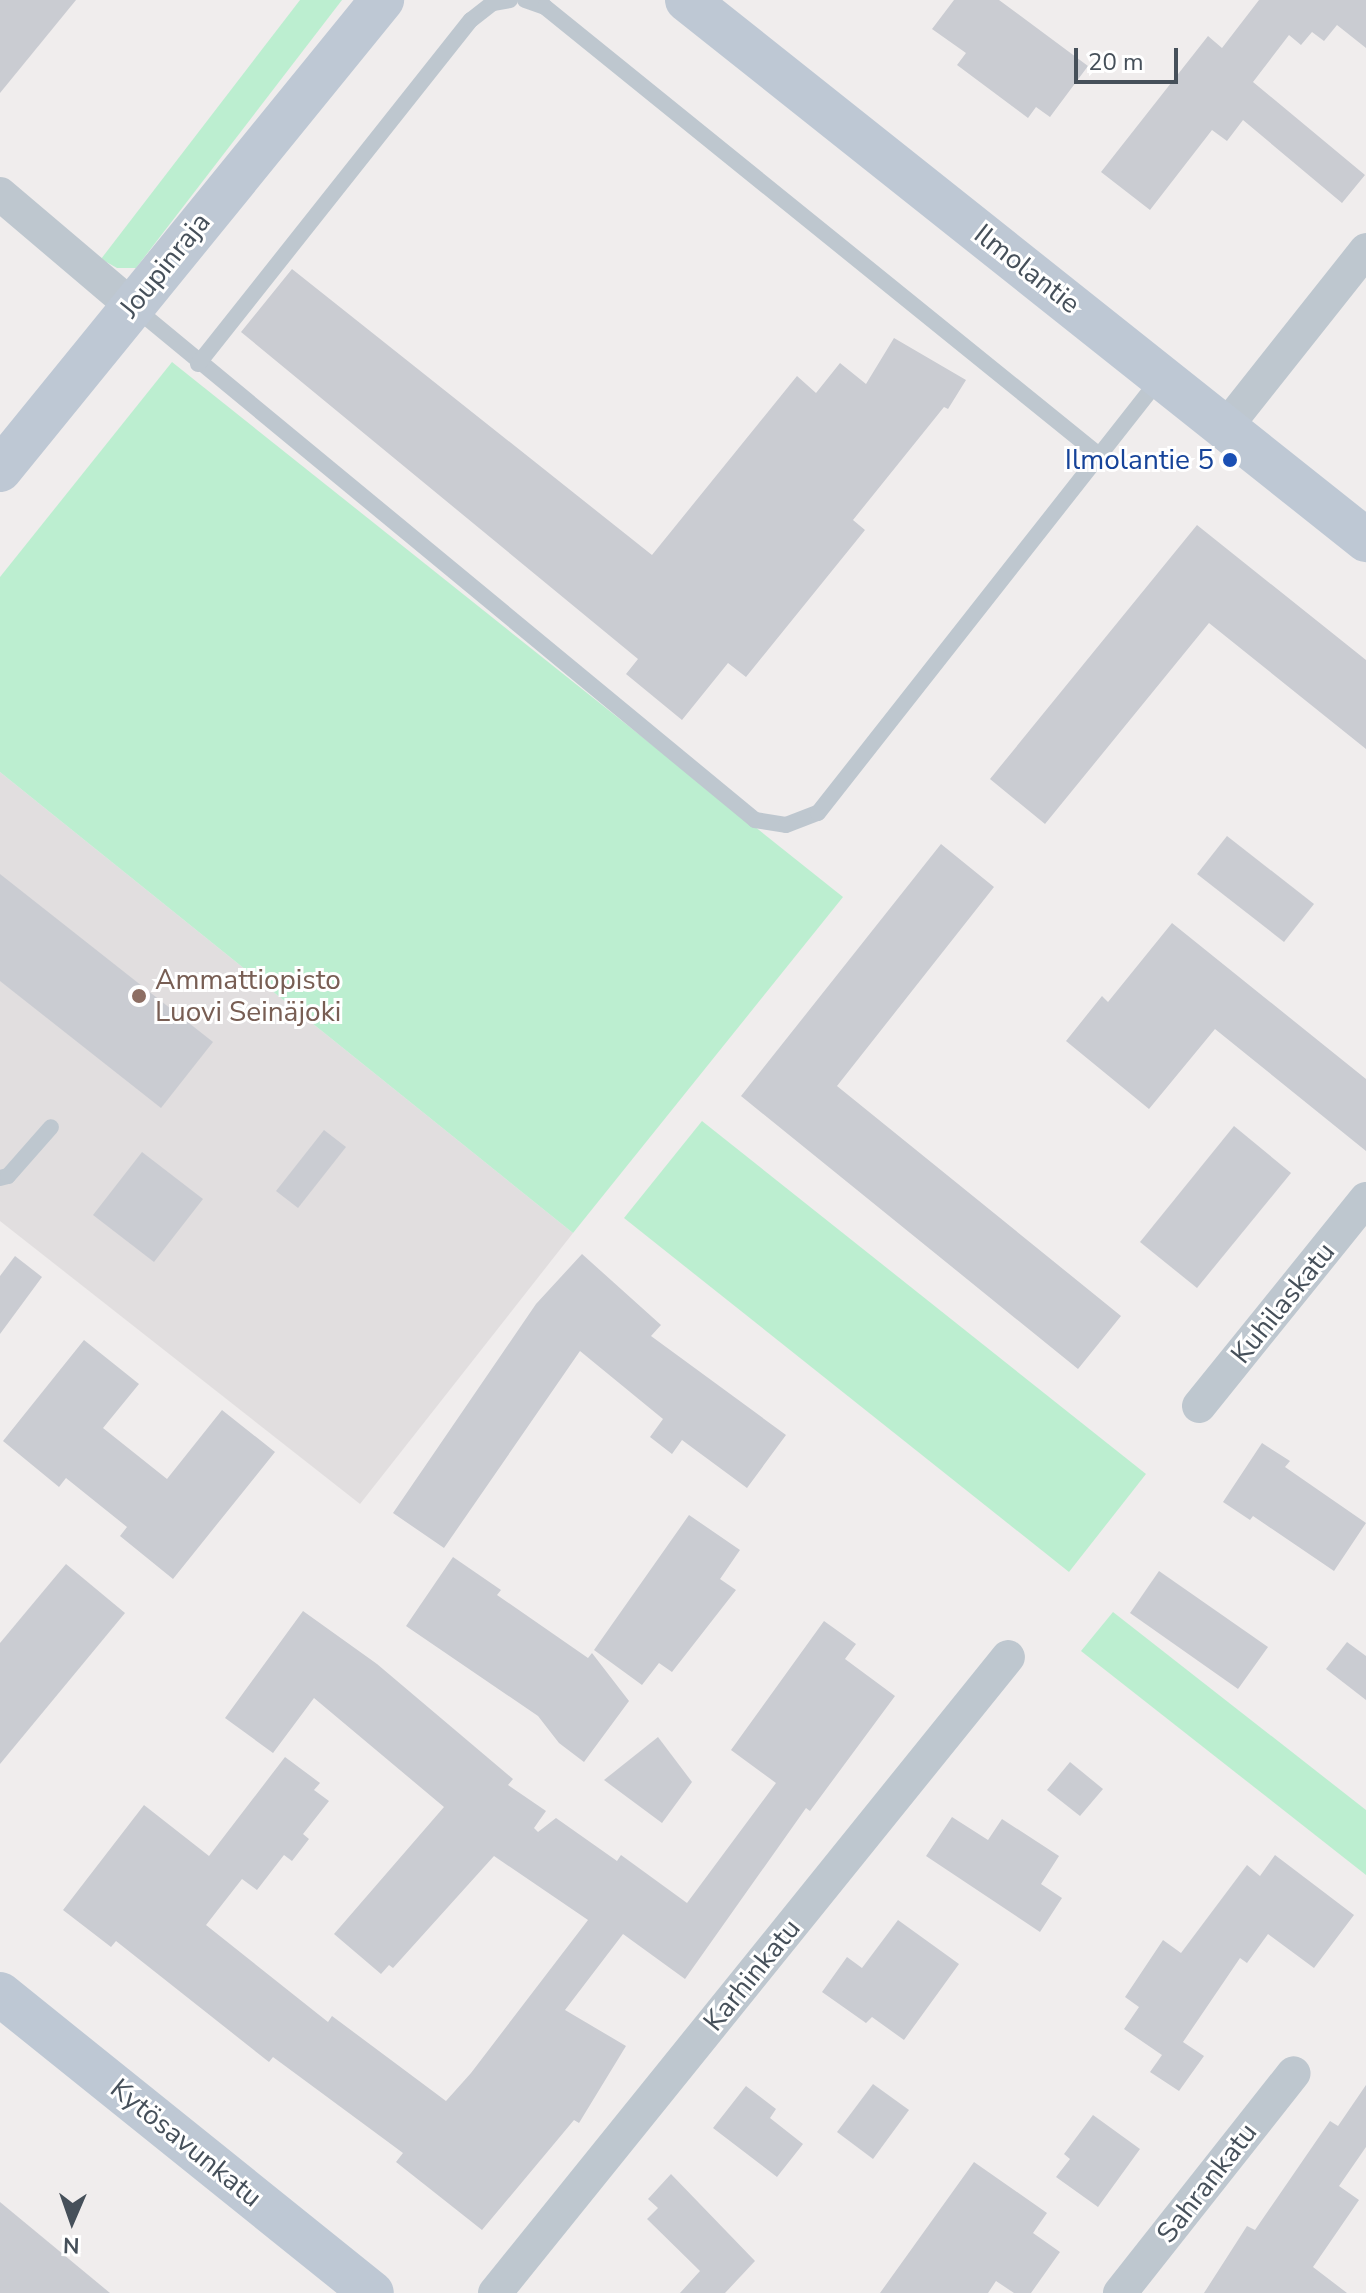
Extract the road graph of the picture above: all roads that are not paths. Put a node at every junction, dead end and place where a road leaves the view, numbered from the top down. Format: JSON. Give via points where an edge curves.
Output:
{"nodes":[{"id":1,"x":362,"y":0,"type":"edge"},
{"id":2,"x":382,"y":0,"type":"edge"},
{"id":3,"x":510,"y":0,"type":"edge"},
{"id":4,"x":525,"y":0,"type":"edge"},
{"id":5,"x":687,"y":0,"type":"edge"},
{"id":6,"x":331,"y":61,"type":"junction"},
{"id":7,"x":0,"y":194,"type":"edge"},
{"id":8,"x":1366,"y":250,"type":"edge"},
{"id":9,"x":131,"y":305,"type":"junction"},
{"id":10,"x":198,"y":364,"type":"junction"},
{"id":11,"x":1162,"y":375,"type":"junction"},
{"id":12,"x":1225,"y":428,"type":"junction"},
{"id":13,"x":1099,"y":455,"type":"junction"},
{"id":14,"x":0,"y":470,"type":"edge"},
{"id":15,"x":1366,"y":540,"type":"edge"},
{"id":16,"x":51,"y":1127,"type":"dead end"},
{"id":17,"x":0,"y":1178,"type":"edge"},
{"id":18,"x":1366,"y":1199,"type":"edge"},
{"id":19,"x":1199,"y":1406,"type":"dead end"},
{"id":20,"x":1008,"y":1657,"type":"dead end"},
{"id":21,"x":0,"y":1994,"type":"edge"},
{"id":22,"x":1294,"y":2073,"type":"dead end"},
{"id":23,"x":372,"y":2293,"type":"edge"},
{"id":24,"x":495,"y":2293,"type":"edge"},
{"id":25,"x":1120,"y":2293,"type":"edge"}],
"edges":[{"from":1,"to":6,"type":"street","name":"Joupinraja"},
{"from":2,"to":6,"type":"street","name":"Joupinraja"},
{"from":3,"to":10,"type":"lane","via":[[493,3],[471,20]]},
{"from":4,"to":13,"type":"lane","via":[[545,7]]},
{"from":5,"to":11,"type":"street","name":"Ilmolantie"},
{"from":6,"to":9,"type":"street","name":"Joupinraja"},
{"from":7,"to":9,"type":"street"},
{"from":8,"to":12,"type":"street"},
{"from":9,"to":10,"type":"lane"},
{"from":9,"to":14,"type":"street","name":"Joupinraja"},
{"from":10,"to":13,"type":"lane","via":[[755,820],[786,825],[818,813]]},
{"from":11,"to":12,"type":"street","name":"Ilmolantie"},
{"from":11,"to":13,"type":"lane"},
{"from":12,"to":15,"type":"street","name":"Ilmolantie"},
{"from":16,"to":17,"type":"lane","via":[[8,1176]]},
{"from":18,"to":19,"type":"street","name":"Kuhilaskatu"},
{"from":20,"to":24,"type":"street","name":"Karhinkatu"},
{"from":21,"to":23,"type":"street","name":"Kytösavunkatu"},
{"from":22,"to":25,"type":"street","name":"Sahrankatu"}]}
